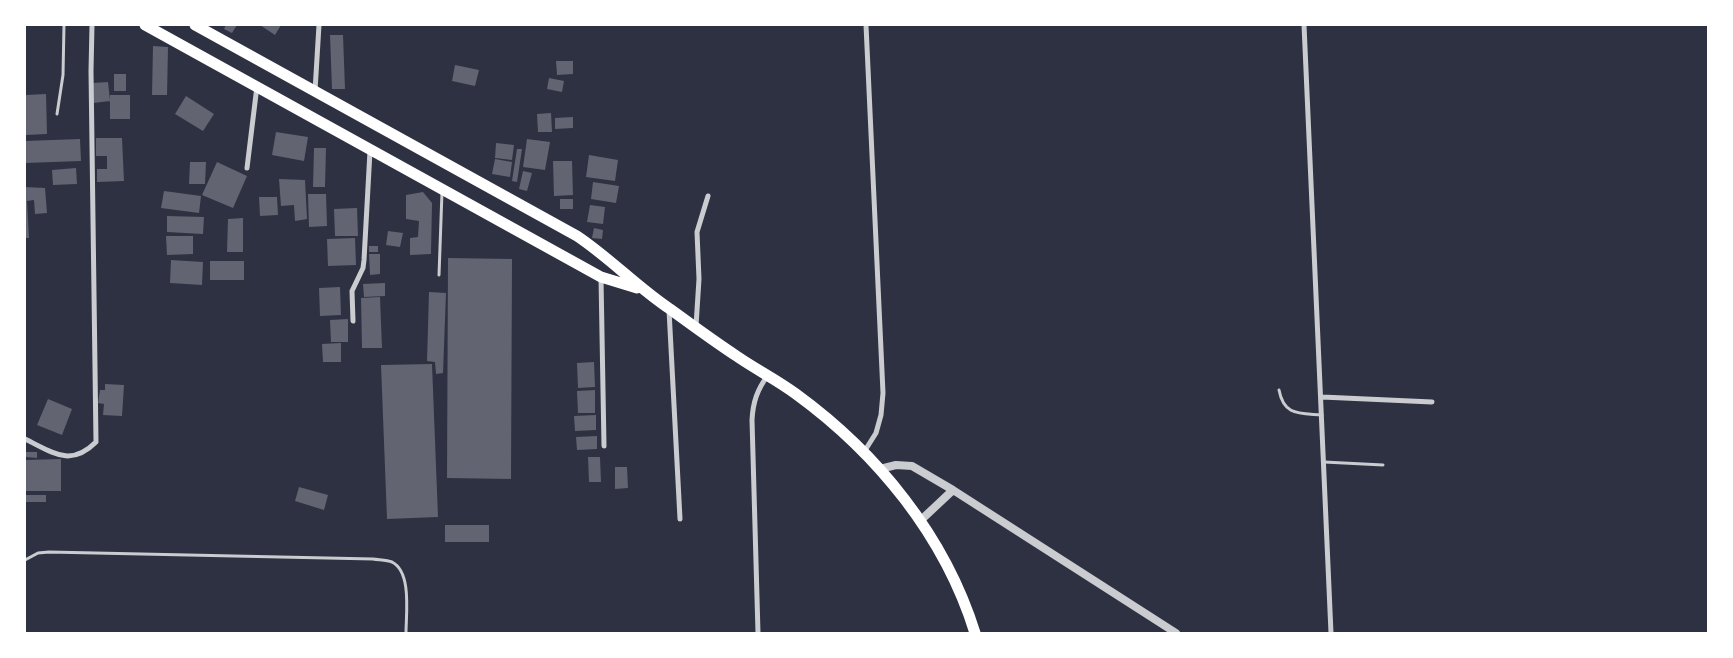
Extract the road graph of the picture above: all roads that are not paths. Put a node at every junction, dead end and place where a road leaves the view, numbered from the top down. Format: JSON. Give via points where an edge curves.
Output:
{"nodes":[{"id":1,"x":64,"y":25,"type":"edge"},
{"id":2,"x":92,"y":25,"type":"edge"},
{"id":3,"x":145,"y":25,"type":"edge"},
{"id":4,"x":195,"y":25,"type":"edge"},
{"id":5,"x":319,"y":25,"type":"edge"},
{"id":6,"x":866,"y":25,"type":"edge"},
{"id":7,"x":1304,"y":25,"type":"edge"},
{"id":8,"x":257,"y":86,"type":"junction"},
{"id":9,"x":315,"y":91,"type":"junction"},
{"id":10,"x":57,"y":114,"type":"dead end"},
{"id":11,"x":370,"y":151,"type":"junction"},
{"id":12,"x":247,"y":168,"type":"dead end"},
{"id":13,"x":442,"y":189,"type":"junction"},
{"id":14,"x":708,"y":196,"type":"dead end"},
{"id":15,"x":439,"y":275,"type":"dead end"},
{"id":16,"x":600,"y":277,"type":"junction"},
{"id":17,"x":642,"y":289,"type":"junction"},
{"id":18,"x":669,"y":309,"type":"junction"},
{"id":19,"x":353,"y":321,"type":"dead end"},
{"id":20,"x":696,"y":327,"type":"junction"},
{"id":21,"x":768,"y":375,"type":"junction"},
{"id":22,"x":1279,"y":390,"type":"dead end"},
{"id":23,"x":1322,"y":396,"type":"junction"},
{"id":24,"x":1432,"y":402,"type":"dead end"},
{"id":25,"x":1322,"y":415,"type":"junction"},
{"id":26,"x":25,"y":439,"type":"edge"},
{"id":27,"x":604,"y":446,"type":"dead end"},
{"id":28,"x":864,"y":452,"type":"junction"},
{"id":29,"x":1324,"y":462,"type":"junction"},
{"id":30,"x":1383,"y":465,"type":"dead end"},
{"id":31,"x":880,"y":469,"type":"junction"},
{"id":32,"x":953,"y":490,"type":"junction"},
{"id":33,"x":680,"y":519,"type":"dead end"},
{"id":34,"x":920,"y":520,"type":"junction"},
{"id":35,"x":25,"y":560,"type":"edge"},
{"id":36,"x":406,"y":633,"type":"edge"},
{"id":37,"x":758,"y":633,"type":"edge"},
{"id":38,"x":975,"y":633,"type":"edge"},
{"id":39,"x":1176,"y":633,"type":"edge"},
{"id":40,"x":1331,"y":633,"type":"edge"}],
"edges":[{"from":1,"to":10,"type":"lane","via":[[63,75]]},
{"from":2,"to":26,"type":"street","via":[[96,442],[90,449],[71,457]]},
{"from":3,"to":8,"type":"highway"},
{"from":4,"to":9,"type":"highway"},
{"from":5,"to":9,"type":"street"},
{"from":6,"to":28,"type":"street","via":[[883,393],[876,434]]},
{"from":7,"to":23,"type":"street"},
{"from":8,"to":11,"type":"highway"},
{"from":8,"to":12,"type":"street"},
{"from":9,"to":17,"type":"highway","via":[[577,236]]},
{"from":11,"to":13,"type":"highway"},
{"from":11,"to":19,"type":"street","via":[[364,260],[352,291]]},
{"from":13,"to":15,"type":"lane"},
{"from":13,"to":16,"type":"highway"},
{"from":14,"to":20,"type":"street","via":[[697,232]]},
{"from":16,"to":17,"type":"highway"},
{"from":16,"to":27,"type":"street"},
{"from":17,"to":18,"type":"highway"},
{"from":18,"to":20,"type":"highway"},
{"from":18,"to":33,"type":"street"},
{"from":20,"to":21,"type":"highway"},
{"from":21,"to":28,"type":"highway","via":[[797,395]]},
{"from":21,"to":37,"type":"street","via":[[756,394],[752,413]]},
{"from":22,"to":25,"type":"lane","via":[[1285,407],[1295,412]]},
{"from":23,"to":24,"type":"street"},
{"from":23,"to":25,"type":"street"},
{"from":25,"to":29,"type":"street"},
{"from":28,"to":31,"type":"highway"},
{"from":29,"to":30,"type":"lane"},
{"from":29,"to":40,"type":"street"},
{"from":31,"to":32,"type":"street","via":[[912,466]]},
{"from":31,"to":34,"type":"highway"},
{"from":32,"to":34,"type":"street"},
{"from":32,"to":39,"type":"street"},
{"from":34,"to":38,"type":"highway","via":[[955,580]]},
{"from":35,"to":36,"type":"lane","via":[[38,553],[49,552],[373,558],[392,562],[400,568],[406,581]]}]}
